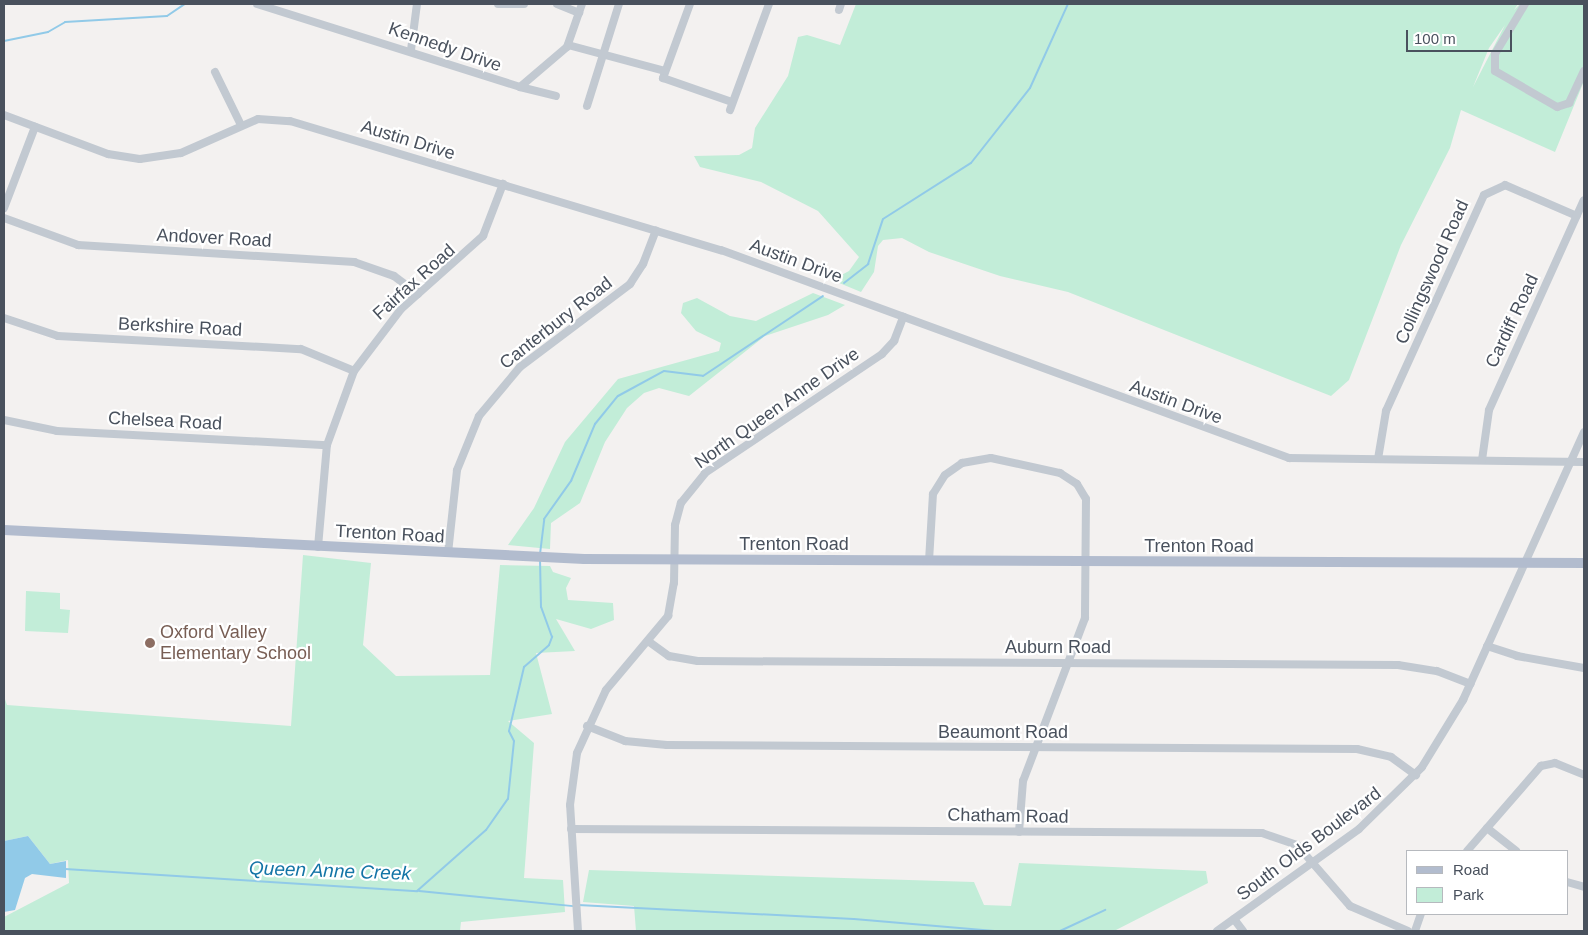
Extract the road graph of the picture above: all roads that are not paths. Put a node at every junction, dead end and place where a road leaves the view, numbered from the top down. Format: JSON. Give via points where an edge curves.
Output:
{"nodes":[{"id":1,"x":257,"y":4,"type":"edge"},
{"id":2,"x":417,"y":4,"type":"edge"},
{"id":3,"x":498,"y":4,"type":"edge"},
{"id":4,"x":524,"y":4,"type":"edge"},
{"id":5,"x":557,"y":4,"type":"edge"},
{"id":6,"x":582,"y":4,"type":"edge"},
{"id":7,"x":619,"y":4,"type":"edge"},
{"id":8,"x":690,"y":4,"type":"edge"},
{"id":9,"x":769,"y":4,"type":"edge"},
{"id":10,"x":1525,"y":4,"type":"edge"},
{"id":11,"x":579,"y":13,"type":"junction"},
{"id":12,"x":568,"y":45,"type":"junction"},
{"id":13,"x":410,"y":50,"type":"junction"},
{"id":14,"x":601,"y":54,"type":"junction"},
{"id":15,"x":665,"y":71,"type":"junction"},
{"id":16,"x":1584,"y":71,"type":"edge"},
{"id":17,"x":215,"y":72,"type":"dead end"},
{"id":18,"x":520,"y":87,"type":"junction"},
{"id":19,"x":556,"y":96,"type":"dead end"},
{"id":20,"x":587,"y":106,"type":"dead end"},
{"id":21,"x":4,"y":115,"type":"edge"},
{"id":22,"x":241,"y":125,"type":"junction"},
{"id":23,"x":35,"y":127,"type":"junction"},
{"id":24,"x":503,"y":184,"type":"junction"},
{"id":25,"x":1584,"y":200,"type":"edge"},
{"id":26,"x":4,"y":208,"type":"edge"},
{"id":27,"x":1577,"y":216,"type":"junction"},
{"id":28,"x":4,"y":218,"type":"edge"},
{"id":29,"x":656,"y":230,"type":"junction"},
{"id":30,"x":418,"y":294,"type":"junction"},
{"id":31,"x":903,"y":317,"type":"junction"},
{"id":32,"x":4,"y":318,"type":"edge"},
{"id":33,"x":354,"y":371,"type":"junction"},
{"id":34,"x":4,"y":420,"type":"edge"},
{"id":35,"x":1584,"y":432,"type":"edge"},
{"id":36,"x":327,"y":446,"type":"junction"},
{"id":37,"x":1378,"y":459,"type":"junction"},
{"id":38,"x":1482,"y":460,"type":"junction"},
{"id":39,"x":1571,"y":461,"type":"junction"},
{"id":40,"x":1584,"y":462,"type":"edge"},
{"id":41,"x":4,"y":530,"type":"edge"},
{"id":42,"x":318,"y":546,"type":"junction"},
{"id":43,"x":448,"y":553,"type":"junction"},
{"id":44,"x":674,"y":559,"type":"junction"},
{"id":45,"x":929,"y":561,"type":"junction"},
{"id":46,"x":1087,"y":562,"type":"junction"},
{"id":47,"x":1525,"y":562,"type":"junction"},
{"id":48,"x":1584,"y":563,"type":"edge"},
{"id":49,"x":648,"y":641,"type":"junction"},
{"id":50,"x":1487,"y":646,"type":"junction"},
{"id":51,"x":1070,"y":662,"type":"junction"},
{"id":52,"x":1584,"y":668,"type":"edge"},
{"id":53,"x":1471,"y":684,"type":"junction"},
{"id":54,"x":587,"y":726,"type":"junction"},
{"id":55,"x":1035,"y":747,"type":"junction"},
{"id":56,"x":1416,"y":775,"type":"junction"},
{"id":57,"x":1584,"y":775,"type":"edge"},
{"id":58,"x":1487,"y":828,"type":"junction"},
{"id":59,"x":571,"y":829,"type":"junction"},
{"id":60,"x":1019,"y":832,"type":"junction"},
{"id":61,"x":1468,"y":850,"type":"edge"},
{"id":62,"x":1515,"y":850,"type":"edge"},
{"id":63,"x":1312,"y":864,"type":"junction"},
{"id":64,"x":1568,"y":882,"type":"edge"},
{"id":65,"x":1584,"y":887,"type":"edge"},
{"id":66,"x":1420,"y":915,"type":"edge"},
{"id":67,"x":1234,"y":919,"type":"junction"},
{"id":68,"x":578,"y":931,"type":"edge"},
{"id":69,"x":1217,"y":931,"type":"edge"},
{"id":70,"x":1243,"y":931,"type":"edge"},
{"id":71,"x":1408,"y":931,"type":"edge"},
{"id":72,"x":1415,"y":931,"type":"edge"}],
"edges":[{"from":1,"to":13,"type":"street","name":"Kennedy Drive"},
{"from":2,"to":13,"type":"street"},
{"from":3,"to":4,"type":"street"},
{"from":5,"to":11,"type":"street"},
{"from":6,"to":11,"type":"street","name":"Kennedy Drive"},
{"from":7,"to":14,"type":"street"},
{"from":8,"to":15,"type":"street"},
{"from":9,"to":15,"type":"street","via":[[731,106],[672,83],[663,78]]},
{"from":10,"to":16,"type":"street","via":[[1495,54],[1495,71],[1558,107],[1569,102]]},
{"from":11,"to":12,"type":"street","name":"Kennedy Drive"},
{"from":12,"to":14,"type":"street"},
{"from":12,"to":18,"type":"street","name":"Kennedy Drive"},
{"from":13,"to":18,"type":"street","name":"Kennedy Drive"},
{"from":14,"to":15,"type":"street"},
{"from":14,"to":20,"type":"street"},
{"from":17,"to":22,"type":"street"},
{"from":18,"to":19,"type":"street"},
{"from":21,"to":23,"type":"street","name":"Austin Drive"},
{"from":22,"to":23,"type":"street","name":"Austin Drive","via":[[181,153],[140,159],[108,154]]},
{"from":22,"to":24,"type":"street","name":"Austin Drive","via":[[267,118],[290,120]]},
{"from":23,"to":26,"type":"street"},
{"from":24,"to":29,"type":"street","name":"Austin Drive"},
{"from":24,"to":30,"type":"street","name":"Fairfax Road","via":[[483,236]]},
{"from":25,"to":27,"type":"street","name":"Cardiff Road"},
{"from":27,"to":37,"type":"street","name":"Collingswood Road","via":[[1505,185],[1484,196],[1386,411]]},
{"from":27,"to":38,"type":"street","name":"Cardiff Road","via":[[1489,410]]},
{"from":28,"to":30,"type":"street","name":"Andover Road","via":[[84,245],[354,262],[389,273]]},
{"from":29,"to":31,"type":"street","name":"Austin Drive"},
{"from":29,"to":43,"type":"street","name":"Canterbury Road","via":[[643,264],[630,284],[520,367],[479,416],[457,470]]},
{"from":30,"to":33,"type":"street","name":"Fairfax Road","via":[[382,331]]},
{"from":31,"to":37,"type":"street","name":"Austin Drive","via":[[1276,455]]},
{"from":31,"to":44,"type":"street","name":"North Queen Anne Drive","via":[[894,341],[882,354],[697,481],[678,510]]},
{"from":32,"to":33,"type":"street","name":"Berkshire Road","via":[[58,336],[301,349]]},
{"from":33,"to":36,"type":"street","name":"Fairfax Road"},
{"from":34,"to":36,"type":"street","name":"Chelsea Road","via":[[57,431]]},
{"from":35,"to":39,"type":"street","name":"South Olds Boulevard"},
{"from":36,"to":42,"type":"street","name":"Fairfax Road"},
{"from":37,"to":38,"type":"street","name":"Austin Drive"},
{"from":38,"to":39,"type":"street","name":"Austin Drive"},
{"from":39,"to":40,"type":"street","name":"Austin Drive"},
{"from":39,"to":47,"type":"street","name":"South Olds Boulevard"},
{"from":41,"to":42,"type":"main road","name":"Trenton Road"},
{"from":42,"to":43,"type":"main road","name":"Trenton Road"},
{"from":43,"to":44,"type":"main road","name":"Trenton Road"},
{"from":44,"to":45,"type":"main road","name":"Trenton Road"},
{"from":44,"to":49,"type":"street","name":"North Queen Anne Drive","via":[[672,603]]},
{"from":45,"to":46,"type":"main road","name":"Trenton Road"},
{"from":45,"to":46,"type":"street","via":[[930,512],[937,486],[954,466],[991,458],[1060,473],[1077,484],[1088,508]]},
{"from":46,"to":47,"type":"main road","name":"Trenton Road"},
{"from":46,"to":51,"type":"street","via":[[1085,618]]},
{"from":47,"to":48,"type":"main road","name":"Trenton Road"},
{"from":47,"to":50,"type":"street","name":"South Olds Boulevard"},
{"from":49,"to":51,"type":"street","name":"Auburn Road","via":[[682,660]]},
{"from":49,"to":54,"type":"street","name":"North Queen Anne Drive","via":[[606,690]]},
{"from":50,"to":52,"type":"street","via":[[1517,656]]},
{"from":50,"to":53,"type":"street","name":"South Olds Boulevard"},
{"from":51,"to":53,"type":"street","name":"Auburn Road","via":[[1398,665],[1438,671]]},
{"from":51,"to":55,"type":"street"},
{"from":53,"to":56,"type":"street","name":"South Olds Boulevard","via":[[1449,728]]},
{"from":54,"to":55,"type":"street","name":"Beaumont Road","via":[[649,745]]},
{"from":54,"to":59,"type":"street","name":"North Queen Anne Drive","via":[[573,771]]},
{"from":55,"to":56,"type":"street","name":"Beaumont Road","via":[[1357,750],[1391,757]]},
{"from":55,"to":60,"type":"street","via":[[1021,790]]},
{"from":56,"to":63,"type":"street","name":"South Olds Boulevard","via":[[1381,811]]},
{"from":57,"to":58,"type":"street","via":[[1555,763],[1542,766]]},
{"from":58,"to":61,"type":"street"},
{"from":58,"to":62,"type":"street"},
{"from":59,"to":60,"type":"street","name":"Chatham Road"},
{"from":59,"to":68,"type":"street","name":"North Queen Anne Drive"},
{"from":60,"to":63,"type":"street","name":"Chatham Road","via":[[1262,833],[1292,841]]},
{"from":63,"to":67,"type":"street","name":"South Olds Boulevard"},
{"from":63,"to":71,"type":"street","name":"Chatham Road","via":[[1350,906]]},
{"from":64,"to":65,"type":"street"},
{"from":66,"to":72,"type":"street"},
{"from":67,"to":69,"type":"street","name":"South Olds Boulevard"},
{"from":67,"to":70,"type":"street"}]}
